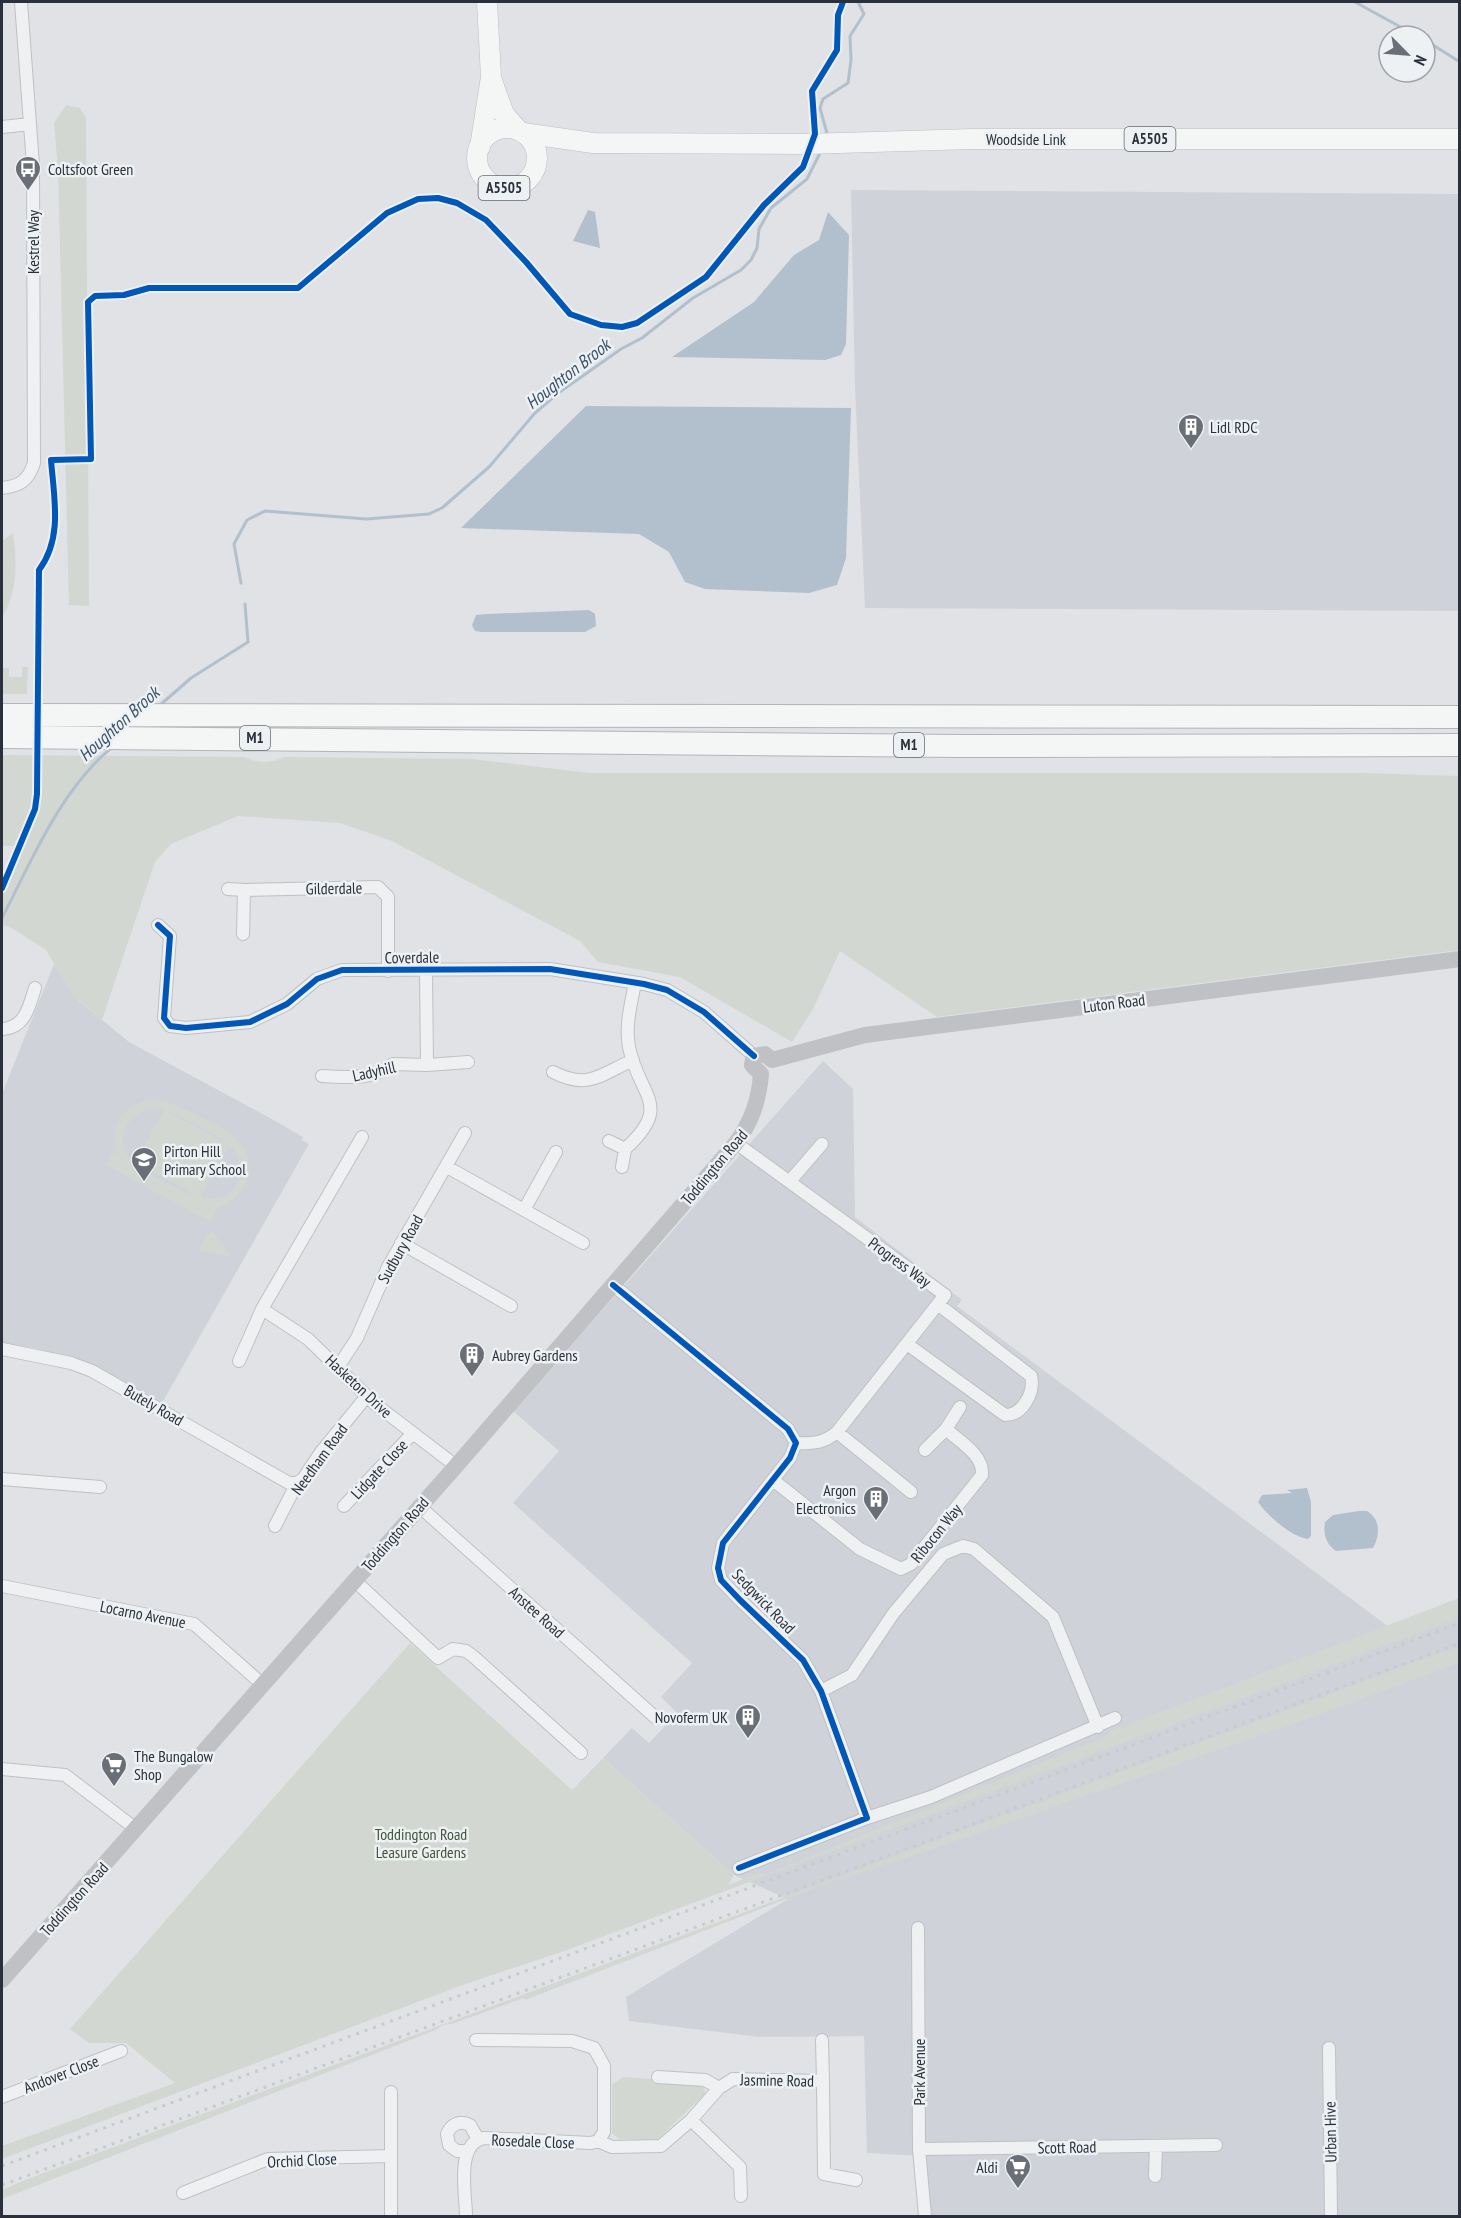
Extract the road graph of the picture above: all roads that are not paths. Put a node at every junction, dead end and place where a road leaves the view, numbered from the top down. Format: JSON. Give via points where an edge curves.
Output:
{"nodes":[{"id":1,"x":21,"y":2,"type":"edge"},
{"id":2,"x":487,"y":2,"type":"edge"},
{"id":3,"x":490,"y":77,"type":"junction"},
{"id":4,"x":30,"y":124,"type":"junction"},
{"id":5,"x":2,"y":127,"type":"edge"},
{"id":6,"x":520,"y":132,"type":"junction"},
{"id":7,"x":1460,"y":139,"type":"edge"},
{"id":8,"x":593,"y":143,"type":"junction"},
{"id":9,"x":480,"y":147,"type":"junction"},
{"id":10,"x":535,"y":168,"type":"junction"},
{"id":11,"x":2,"y":488,"type":"edge"},
{"id":12,"x":1460,"y":712,"type":"edge"},
{"id":13,"x":2,"y":715,"type":"edge"},
{"id":14,"x":1375,"y":717,"type":"junction"},
{"id":15,"x":1460,"y":717,"type":"edge"},
{"id":16,"x":25,"y":726,"type":"junction"},
{"id":17,"x":59,"y":726,"type":"junction"},
{"id":18,"x":2,"y":737,"type":"edge"},
{"id":19,"x":1460,"y":745,"type":"edge"},
{"id":20,"x":959,"y":746,"type":"junction"},
{"id":21,"x":1460,"y":758,"type":"edge"},
{"id":22,"x":228,"y":889,"type":"dead end"},
{"id":23,"x":244,"y":890,"type":"junction"},
{"id":24,"x":158,"y":925,"type":"dead end"},
{"id":25,"x":243,"y":934,"type":"dead end"},
{"id":26,"x":1460,"y":959,"type":"edge"},
{"id":27,"x":426,"y":970,"type":"junction"},
{"id":28,"x":388,"y":971,"type":"junction"},
{"id":29,"x":635,"y":982,"type":"junction"},
{"id":30,"x":35,"y":988,"type":"dead end"},
{"id":31,"x":2,"y":1029,"type":"edge"},
{"id":32,"x":754,"y":1056,"type":"junction"},
{"id":33,"x":633,"y":1060,"type":"junction"},
{"id":34,"x":771,"y":1060,"type":"junction"},
{"id":35,"x":468,"y":1062,"type":"dead end"},
{"id":36,"x":427,"y":1065,"type":"junction"},
{"id":37,"x":553,"y":1072,"type":"dead end"},
{"id":38,"x":761,"y":1074,"type":"junction"},
{"id":39,"x":322,"y":1076,"type":"dead end"},
{"id":40,"x":465,"y":1133,"type":"dead end"},
{"id":41,"x":362,"y":1137,"type":"dead end"},
{"id":42,"x":609,"y":1141,"type":"dead end"},
{"id":43,"x":736,"y":1143,"type":"junction"},
{"id":44,"x":822,"y":1144,"type":"dead end"},
{"id":45,"x":625,"y":1149,"type":"junction"},
{"id":46,"x":556,"y":1152,"type":"dead end"},
{"id":47,"x":447,"y":1167,"type":"junction"},
{"id":48,"x":622,"y":1167,"type":"dead end"},
{"id":49,"x":790,"y":1181,"type":"junction"},
{"id":50,"x":524,"y":1210,"type":"junction"},
{"id":51,"x":583,"y":1243,"type":"dead end"},
{"id":52,"x":401,"y":1244,"type":"junction"},
{"id":53,"x":613,"y":1285,"type":"junction"},
{"id":54,"x":939,"y":1305,"type":"junction"},
{"id":55,"x":511,"y":1306,"type":"dead end"},
{"id":56,"x":262,"y":1309,"type":"junction"},
{"id":57,"x":907,"y":1344,"type":"junction"},
{"id":58,"x":2,"y":1349,"type":"edge"},
{"id":59,"x":239,"y":1361,"type":"dead end"},
{"id":60,"x":338,"y":1367,"type":"junction"},
{"id":61,"x":367,"y":1396,"type":"junction"},
{"id":62,"x":960,"y":1407,"type":"dead end"},
{"id":63,"x":946,"y":1429,"type":"junction"},
{"id":64,"x":837,"y":1432,"type":"junction"},
{"id":65,"x":413,"y":1433,"type":"junction"},
{"id":66,"x":796,"y":1443,"type":"junction"},
{"id":67,"x":925,"y":1449,"type":"dead end"},
{"id":68,"x":456,"y":1466,"type":"junction"},
{"id":69,"x":2,"y":1479,"type":"edge"},
{"id":70,"x":773,"y":1480,"type":"junction"},
{"id":71,"x":297,"y":1483,"type":"junction"},
{"id":72,"x":100,"y":1487,"type":"dead end"},
{"id":73,"x":911,"y":1492,"type":"dead end"},
{"id":74,"x":344,"y":1506,"type":"dead end"},
{"id":75,"x":419,"y":1506,"type":"junction"},
{"id":76,"x":275,"y":1526,"type":"dead end"},
{"id":77,"x":354,"y":1581,"type":"junction"},
{"id":78,"x":2,"y":1586,"type":"edge"},
{"id":79,"x":262,"y":1684,"type":"junction"},
{"id":80,"x":821,"y":1691,"type":"junction"},
{"id":81,"x":656,"y":1718,"type":"dead end"},
{"id":82,"x":1115,"y":1718,"type":"dead end"},
{"id":83,"x":1098,"y":1727,"type":"junction"},
{"id":84,"x":581,"y":1753,"type":"dead end"},
{"id":85,"x":2,"y":1768,"type":"edge"},
{"id":86,"x":867,"y":1818,"type":"junction"},
{"id":87,"x":136,"y":1829,"type":"junction"},
{"id":88,"x":739,"y":1868,"type":"dead end"},
{"id":89,"x":918,"y":1928,"type":"dead end"},
{"id":90,"x":2,"y":1980,"type":"edge"},
{"id":91,"x":476,"y":2040,"type":"dead end"},
{"id":92,"x":822,"y":2040,"type":"dead end"},
{"id":93,"x":1329,"y":2048,"type":"dead end"},
{"id":94,"x":121,"y":2051,"type":"dead end"},
{"id":95,"x":657,"y":2077,"type":"dead end"},
{"id":96,"x":823,"y":2081,"type":"junction"},
{"id":97,"x":719,"y":2088,"type":"junction"},
{"id":98,"x":391,"y":2092,"type":"dead end"},
{"id":99,"x":2,"y":2097,"type":"edge"},
{"id":100,"x":691,"y":2120,"type":"junction"},
{"id":101,"x":478,"y":2139,"type":"junction"},
{"id":102,"x":598,"y":2141,"type":"junction"},
{"id":103,"x":1216,"y":2145,"type":"dead end"},
{"id":104,"x":1155,"y":2146,"type":"junction"},
{"id":105,"x":919,"y":2149,"type":"junction"},
{"id":106,"x":467,"y":2151,"type":"junction"},
{"id":107,"x":392,"y":2156,"type":"junction"},
{"id":108,"x":1155,"y":2176,"type":"dead end"},
{"id":109,"x":856,"y":2180,"type":"dead end"},
{"id":110,"x":183,"y":2193,"type":"dead end"},
{"id":111,"x":741,"y":2196,"type":"dead end"},
{"id":112,"x":391,"y":2217,"type":"edge"},
{"id":113,"x":466,"y":2217,"type":"edge"},
{"id":114,"x":925,"y":2217,"type":"edge"},
{"id":115,"x":1331,"y":2217,"type":"edge"}],
"edges":[{"from":1,"to":4,"type":"street","name":"Kestrel Way"},
{"from":2,"to":3,"type":"main road","number":"A5505"},
{"from":3,"to":6,"type":"main road","number":"A5505","via":[[504,114]]},
{"from":3,"to":9,"type":"main road","number":"A5505"},
{"from":4,"to":5,"type":"street"},
{"from":4,"to":11,"type":"street","name":"Kestrel Way","via":[[34,460],[26,481]]},
{"from":6,"to":8,"type":"main road","name":"Woodside Link","number":"A5505"},
{"from":6,"to":9,"type":"main road","number":"A5505","via":[[496,131]]},
{"from":6,"to":10,"type":"main road","number":"A5505","via":[[529,138],[536,152]]},
{"from":7,"to":8,"type":"main road","name":"Woodside Link","number":"A5505"},
{"from":8,"to":10,"type":"main road","name":"Woodside Link","number":"A5505","via":[[551,154]]},
{"from":9,"to":10,"type":"main road","number":"A5505","via":[[478,165],[495,185],[520,185]]},
{"from":12,"to":14,"type":"highway"},
{"from":13,"to":16,"type":"highway","number":"M1"},
{"from":14,"to":15,"type":"highway","number":"M1"},
{"from":14,"to":17,"type":"highway","number":"M1","via":[[125,716]]},
{"from":16,"to":17,"type":"highway","number":"M1"},
{"from":16,"to":18,"type":"highway","number":"M1"},
{"from":17,"to":20,"type":"highway","number":"M1","via":[[102,738]]},
{"from":19,"to":20,"type":"highway","number":"M1"},
{"from":20,"to":21,"type":"highway","via":[[1085,754]]},
{"from":22,"to":23,"type":"street"},
{"from":23,"to":25,"type":"street"},
{"from":23,"to":28,"type":"street","name":"Gilderdale","via":[[383,889],[388,897]]},
{"from":24,"to":28,"type":"street","name":"Coverdale","via":[[170,936],[164,1018],[170,1026],[243,1024],[287,1004],[317,978],[342,970]]},
{"from":26,"to":34,"type":"main road","name":"Luton Road","via":[[865,1035]]},
{"from":27,"to":28,"type":"street","name":"Coverdale"},
{"from":27,"to":29,"type":"street","name":"Coverdale","via":[[550,969]]},
{"from":27,"to":36,"type":"street"},
{"from":29,"to":32,"type":"street","name":"Coverdale","via":[[667,990],[704,1012]]},
{"from":29,"to":33,"type":"street","via":[[627,1034]]},
{"from":30,"to":31,"type":"street","via":[[24,1019],[11,1029]]},
{"from":32,"to":34,"type":"main road","via":[[765,1054]]},
{"from":32,"to":38,"type":"main road","via":[[752,1065]]},
{"from":33,"to":37,"type":"street","via":[[584,1082],[571,1081]]},
{"from":33,"to":45,"type":"street","via":[[651,1116],[645,1129]]},
{"from":34,"to":38,"type":"main road","via":[[770,1070]]},
{"from":35,"to":36,"type":"street","name":"Ladyhill"},
{"from":36,"to":39,"type":"street","name":"Ladyhill","via":[[393,1064],[386,1070],[353,1078]]},
{"from":38,"to":43,"type":"main road","name":"Toddington Road","via":[[754,1111]]},
{"from":40,"to":47,"type":"street","name":"Sudbury Road"},
{"from":41,"to":56,"type":"street"},
{"from":42,"to":45,"type":"street"},
{"from":43,"to":49,"type":"street","name":"Progress Way"},
{"from":43,"to":53,"type":"main road","name":"Toddington Road"},
{"from":44,"to":49,"type":"street"},
{"from":45,"to":48,"type":"street"},
{"from":46,"to":50,"type":"street"},
{"from":47,"to":50,"type":"street"},
{"from":47,"to":52,"type":"street","name":"Sudbury Road"},
{"from":49,"to":54,"type":"street","name":"Progress Way","via":[[945,1295]]},
{"from":50,"to":51,"type":"street"},
{"from":52,"to":55,"type":"street"},
{"from":52,"to":60,"type":"street","name":"Sudbury Road","via":[[357,1338]]},
{"from":53,"to":66,"type":"street","via":[[788,1429]]},
{"from":53,"to":68,"type":"main road","name":"Toddington Road"},
{"from":54,"to":57,"type":"street","name":"Progress Way"},
{"from":54,"to":57,"type":"street","via":[[1031,1376],[1032,1388],[1025,1402],[1015,1414],[1005,1415]]},
{"from":56,"to":59,"type":"street"},
{"from":56,"to":60,"type":"street","name":"Hasketon Drive","via":[[308,1339]]},
{"from":57,"to":64,"type":"street","name":"Progress Way"},
{"from":58,"to":71,"type":"street","name":"Butely Road","via":[[60,1360],[92,1371],[289,1483]]},
{"from":60,"to":61,"type":"street","name":"Hasketon Drive"},
{"from":61,"to":65,"type":"street","name":"Hasketon Drive"},
{"from":61,"to":71,"type":"street","name":"Needham Road"},
{"from":62,"to":63,"type":"street"},
{"from":63,"to":67,"type":"street"},
{"from":63,"to":70,"type":"street","name":"Ribocon Way","via":[[974,1454],[983,1466],[982,1475],[906,1567],[893,1567],[860,1549]]},
{"from":64,"to":66,"type":"street","name":"Progress Way","via":[[816,1443]]},
{"from":64,"to":73,"type":"street"},
{"from":65,"to":68,"type":"street","name":"Hasketon Drive"},
{"from":65,"to":74,"type":"street","name":"Lidgate Close"},
{"from":66,"to":70,"type":"street","name":"Sedgwick Road"},
{"from":68,"to":75,"type":"main road","name":"Toddington Road"},
{"from":69,"to":72,"type":"street"},
{"from":70,"to":80,"type":"street","name":"Sedgwick Road","via":[[723,1543],[718,1568],[721,1580],[803,1660]]},
{"from":71,"to":76,"type":"street","name":"Needham Road"},
{"from":75,"to":77,"type":"main road","name":"Toddington Road"},
{"from":75,"to":81,"type":"street","name":"Anstee Road"},
{"from":77,"to":79,"type":"main road","name":"Toddington Road"},
{"from":77,"to":84,"type":"street","via":[[438,1658],[453,1649],[466,1652]]},
{"from":78,"to":79,"type":"street","name":"Locarno Avenue","via":[[194,1624]]},
{"from":79,"to":87,"type":"main road","name":"Toddington Road"},
{"from":80,"to":83,"type":"street","via":[[848,1679],[934,1562],[952,1548],[963,1546],[974,1549],[1053,1617]]},
{"from":80,"to":86,"type":"street","name":"Sedgwick Road"},
{"from":82,"to":83,"type":"street"},
{"from":83,"to":86,"type":"street","via":[[931,1797]]},
{"from":85,"to":87,"type":"street","via":[[65,1775]]},
{"from":86,"to":88,"type":"street"},
{"from":87,"to":90,"type":"main road","name":"Toddington Road"},
{"from":89,"to":105,"type":"street","name":"Park Avenue"},
{"from":91,"to":102,"type":"street","name":"Rosedale Close","via":[[572,2041],[594,2048],[604,2066],[605,2087],[604,2132]]},
{"from":92,"to":96,"type":"street"},
{"from":93,"to":115,"type":"street","name":"Urban Hive"},
{"from":94,"to":99,"type":"street","name":"Andover Close"},
{"from":95,"to":97,"type":"street","via":[[705,2080]]},
{"from":96,"to":97,"type":"street","name":"Jasmine Road","via":[[733,2079]]},
{"from":96,"to":109,"type":"street","name":"Jasmine Road","via":[[824,2174]]},
{"from":97,"to":100,"type":"street","name":"Jasmine Road"},
{"from":98,"to":107,"type":"street"},
{"from":100,"to":102,"type":"street","name":"Jasmine Road","via":[[661,2146],[612,2147]]},
{"from":100,"to":111,"type":"street","via":[[740,2168]]},
{"from":101,"to":102,"type":"street","name":"Rosedale Close"},
{"from":101,"to":106,"type":"street","name":"Rosedale Close"},
{"from":101,"to":106,"type":"street","via":[[470,2125],[460,2122],[452,2126],[447,2134],[449,2145],[457,2151]]},
{"from":103,"to":104,"type":"street","name":"Scott Road"},
{"from":104,"to":105,"type":"street","name":"Scott Road"},
{"from":104,"to":108,"type":"street"},
{"from":105,"to":114,"type":"street","name":"Park Avenue"},
{"from":106,"to":113,"type":"street","name":"Rosedale Close"},
{"from":107,"to":110,"type":"street","name":"Orchid Close","via":[[268,2159]]},
{"from":107,"to":112,"type":"street"}]}
